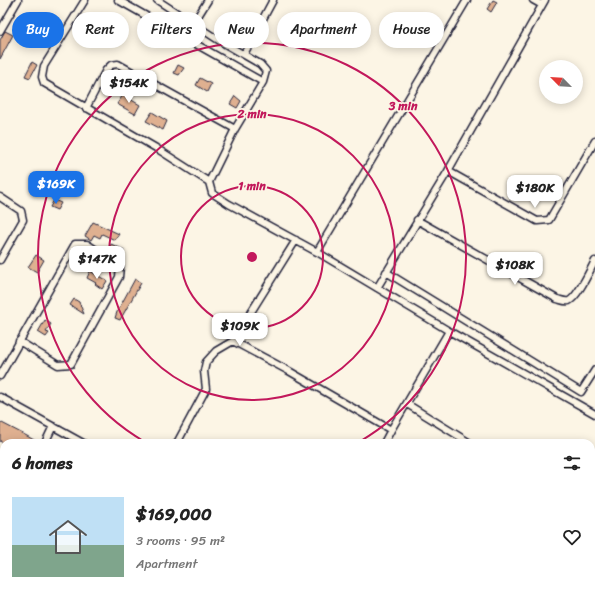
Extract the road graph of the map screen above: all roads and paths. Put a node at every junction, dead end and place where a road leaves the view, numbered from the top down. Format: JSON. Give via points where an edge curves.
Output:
{"nodes":[{"id":1,"x":18,"y":0,"type":"edge"},
{"id":2,"x":85,"y":0,"type":"edge"},
{"id":3,"x":118,"y":0,"type":"edge"},
{"id":4,"x":157,"y":0,"type":"edge"},
{"id":5,"x":208,"y":0,"type":"edge"},
{"id":6,"x":273,"y":0,"type":"edge"},
{"id":7,"x":467,"y":0,"type":"edge"},
{"id":8,"x":533,"y":0,"type":"edge"},
{"id":9,"x":544,"y":2,"type":"edge"},
{"id":10,"x":176,"y":12,"type":"edge"},
{"id":11,"x":201,"y":12,"type":"edge"},
{"id":12,"x":0,"y":31,"type":"edge"},
{"id":13,"x":206,"y":31,"type":"edge"},
{"id":14,"x":244,"y":54,"type":"junction"},
{"id":15,"x":263,"y":82,"type":"junction"},
{"id":16,"x":86,"y":108,"type":"junction"},
{"id":17,"x":235,"y":129,"type":"junction"},
{"id":18,"x":595,"y":141,"type":"edge"},
{"id":19,"x":448,"y":171,"type":"junction"},
{"id":20,"x":209,"y":182,"type":"junction"},
{"id":21,"x":0,"y":197,"type":"edge"},
{"id":22,"x":417,"y":220,"type":"junction"},
{"id":23,"x":296,"y":240,"type":"junction"},
{"id":24,"x":317,"y":252,"type":"junction"},
{"id":25,"x":0,"y":260,"type":"edge"},
{"id":26,"x":595,"y":261,"type":"edge"},
{"id":27,"x":386,"y":272,"type":"junction"},
{"id":28,"x":377,"y":288,"type":"junction"},
{"id":29,"x":449,"y":331,"type":"junction"},
{"id":30,"x":18,"y":341,"type":"junction"},
{"id":31,"x":233,"y":341,"type":"junction"},
{"id":32,"x":595,"y":370,"type":"edge"},
{"id":33,"x":0,"y":376,"type":"edge"},
{"id":34,"x":0,"y":396,"type":"edge"},
{"id":35,"x":407,"y":404,"type":"junction"},
{"id":36,"x":595,"y":414,"type":"edge"},
{"id":37,"x":54,"y":426,"type":"junction"},
{"id":38,"x":390,"y":430,"type":"junction"},
{"id":39,"x":47,"y":439,"type":"edge"},
{"id":40,"x":76,"y":439,"type":"edge"},
{"id":41,"x":179,"y":439,"type":"edge"},
{"id":42,"x":386,"y":439,"type":"edge"},
{"id":43,"x":464,"y":439,"type":"edge"}],
"edges":[{"from":1,"to":12,"type":"street"},
{"from":2,"to":16,"type":"street","via":[[44,66],[42,77],[50,88]]},
{"from":3,"to":15,"type":"street"},
{"from":4,"to":10,"type":"street"},
{"from":5,"to":11,"type":"street"},
{"from":6,"to":14,"type":"street"},
{"from":7,"to":24,"type":"street"},
{"from":8,"to":9,"type":"street"},
{"from":9,"to":19,"type":"street"},
{"from":13,"to":14,"type":"street"},
{"from":14,"to":15,"type":"street","via":[[266,70]]},
{"from":15,"to":17,"type":"street"},
{"from":16,"to":17,"type":"street","via":[[106,70],[118,64]]},
{"from":16,"to":20,"type":"street"},
{"from":17,"to":20,"type":"street"},
{"from":18,"to":19,"type":"street","via":[[549,220],[537,221]]},
{"from":19,"to":22,"type":"street"},
{"from":20,"to":23,"type":"street","via":[[211,191],[219,198]]},
{"from":21,"to":25,"type":"street","via":[[21,211],[23,220]]},
{"from":22,"to":26,"type":"street","via":[[564,302],[576,294]]},
{"from":22,"to":27,"type":"street"},
{"from":23,"to":24,"type":"street"},
{"from":23,"to":31,"type":"street"},
{"from":24,"to":28,"type":"street"},
{"from":27,"to":28,"type":"street"},
{"from":27,"to":32,"type":"street","via":[[581,392]]},
{"from":28,"to":29,"type":"street"},
{"from":29,"to":35,"type":"street"},
{"from":29,"to":36,"type":"street"},
{"from":30,"to":30,"type":"street","via":[[75,244],[87,244],[120,266],[119,277],[71,364],[58,365]]},
{"from":30,"to":33,"type":"street"},
{"from":31,"to":38,"type":"street"},
{"from":31,"to":41,"type":"street","via":[[216,351],[206,362],[206,389]]},
{"from":34,"to":37,"type":"street"},
{"from":35,"to":38,"type":"street"},
{"from":35,"to":43,"type":"street"},
{"from":37,"to":39,"type":"street"},
{"from":37,"to":40,"type":"street"},
{"from":38,"to":42,"type":"street"}]}
